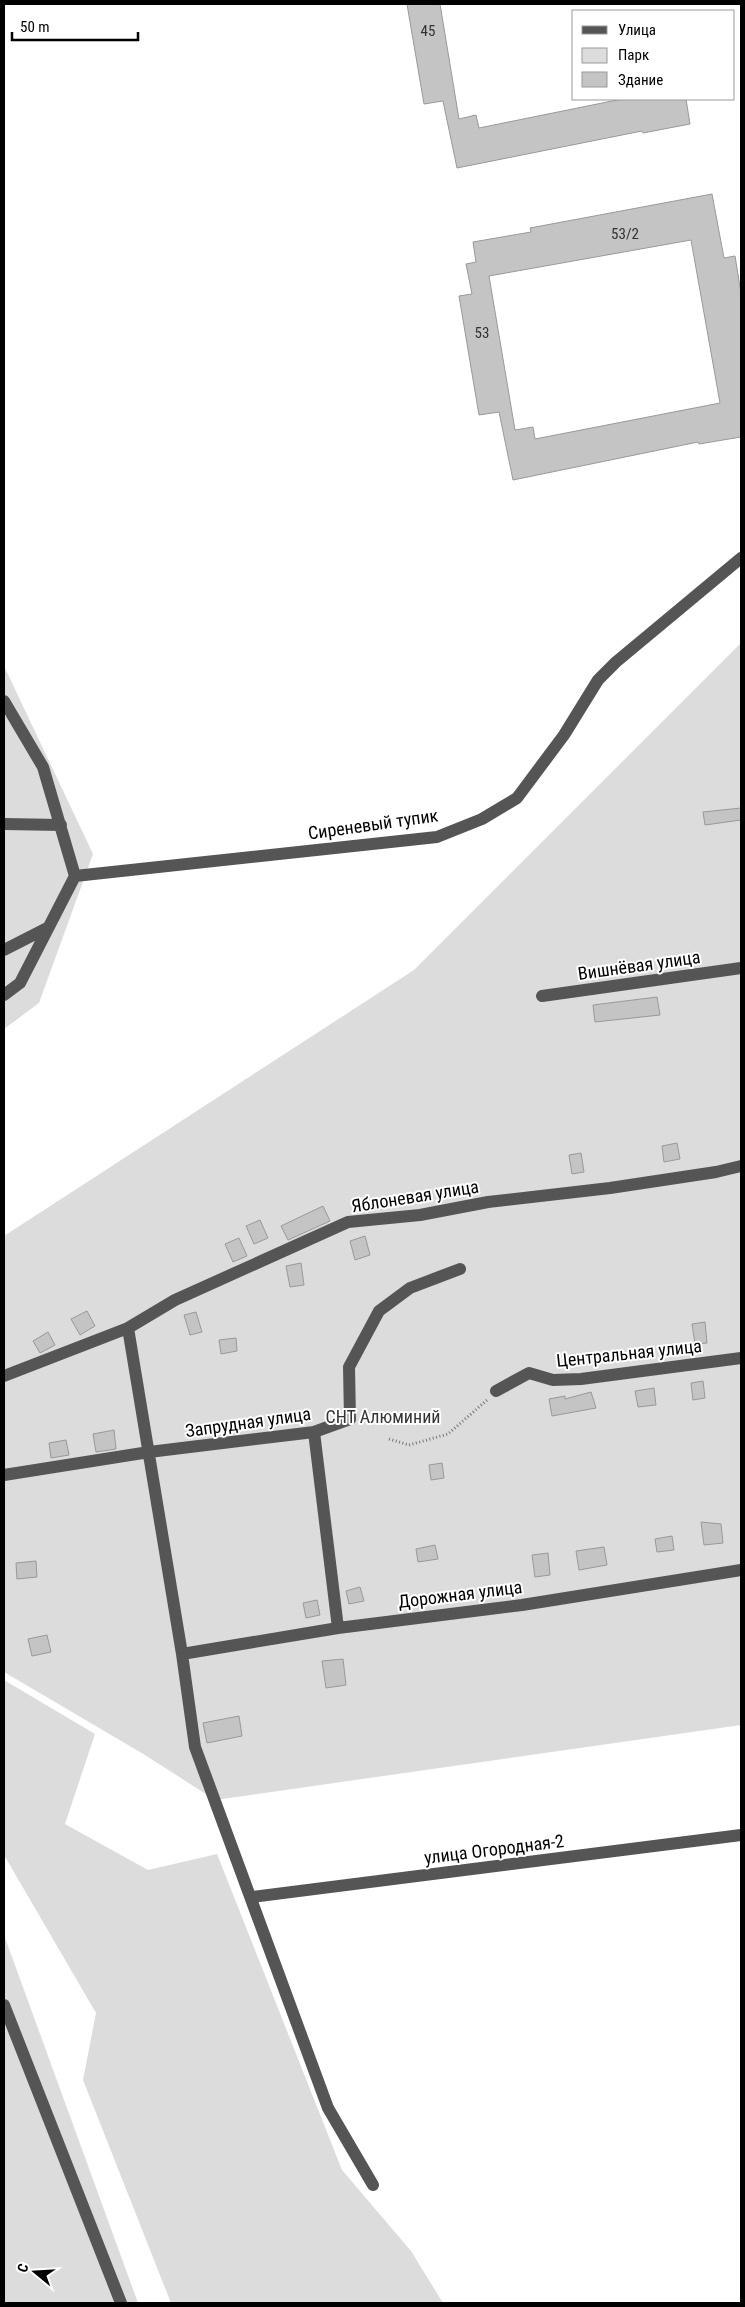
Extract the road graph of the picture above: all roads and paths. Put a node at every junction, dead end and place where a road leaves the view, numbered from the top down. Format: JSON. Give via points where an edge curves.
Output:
{"nodes":[{"id":1,"x":741,"y":558,"type":"edge"},
{"id":2,"x":4,"y":701,"type":"edge"},
{"id":3,"x":4,"y":824,"type":"edge"},
{"id":4,"x":60,"y":825,"type":"junction"},
{"id":5,"x":76,"y":876,"type":"junction"},
{"id":6,"x":49,"y":927,"type":"junction"},
{"id":7,"x":4,"y":950,"type":"edge"},
{"id":8,"x":741,"y":968,"type":"edge"},
{"id":9,"x":4,"y":995,"type":"edge"},
{"id":10,"x":542,"y":996,"type":"dead end"},
{"id":11,"x":741,"y":1166,"type":"edge"},
{"id":12,"x":460,"y":1269,"type":"dead end"},
{"id":13,"x":128,"y":1328,"type":"junction"},
{"id":14,"x":741,"y":1358,"type":"edge"},
{"id":15,"x":4,"y":1376,"type":"edge"},
{"id":16,"x":496,"y":1391,"type":"joint"},
{"id":17,"x":314,"y":1432,"type":"junction"},
{"id":18,"x":389,"y":1439,"type":"dead end"},
{"id":19,"x":149,"y":1452,"type":"junction"},
{"id":20,"x":4,"y":1475,"type":"edge"},
{"id":21,"x":741,"y":1570,"type":"edge"},
{"id":22,"x":338,"y":1628,"type":"junction"},
{"id":23,"x":182,"y":1654,"type":"junction"},
{"id":24,"x":741,"y":1835,"type":"edge"},
{"id":25,"x":252,"y":1897,"type":"junction"},
{"id":26,"x":4,"y":2005,"type":"edge"},
{"id":27,"x":372,"y":2185,"type":"dead end"},
{"id":28,"x":121,"y":2303,"type":"edge"}],
"edges":[{"from":1,"to":5,"type":"street","name":"Сиреневый тупик","via":[[598,680],[564,735],[517,798],[482,819],[437,837]]},
{"from":2,"to":4,"type":"street","via":[[43,768]]},
{"from":3,"to":4,"type":"street"},
{"from":4,"to":5,"type":"street"},
{"from":5,"to":6,"type":"street"},
{"from":6,"to":7,"type":"street"},
{"from":6,"to":9,"type":"street","via":[[20,983]]},
{"from":8,"to":10,"type":"street","name":"Вишнёвая улица"},
{"from":11,"to":13,"type":"street","name":"Яблоневая улица","via":[[629,1185],[488,1202],[420,1215],[348,1222],[175,1300]]},
{"from":12,"to":17,"type":"street","name":"Запрудная улица","via":[[410,1288],[379,1311],[349,1367],[350,1419]]},
{"from":13,"to":15,"type":"street","name":"Яблоневая улица"},
{"from":13,"to":19,"type":"street"},
{"from":14,"to":16,"type":"street","name":"Центральная улица","via":[[581,1379],[552,1380],[529,1373]]},
{"from":16,"to":18,"type":"path","via":[[448,1434],[409,1445]]},
{"from":17,"to":19,"type":"street","name":"Запрудная улица"},
{"from":17,"to":22,"type":"street"},
{"from":19,"to":20,"type":"street","name":"Запрудная улица"},
{"from":19,"to":23,"type":"street"},
{"from":21,"to":22,"type":"street","name":"Дорожная улица","via":[[522,1605]]},
{"from":22,"to":23,"type":"street","name":"Дорожная улица"},
{"from":23,"to":25,"type":"street","via":[[196,1747]]},
{"from":24,"to":25,"type":"street","name":"улица Огородная-2"},
{"from":25,"to":27,"type":"street","via":[[328,2108]]},
{"from":26,"to":28,"type":"street"}]}
